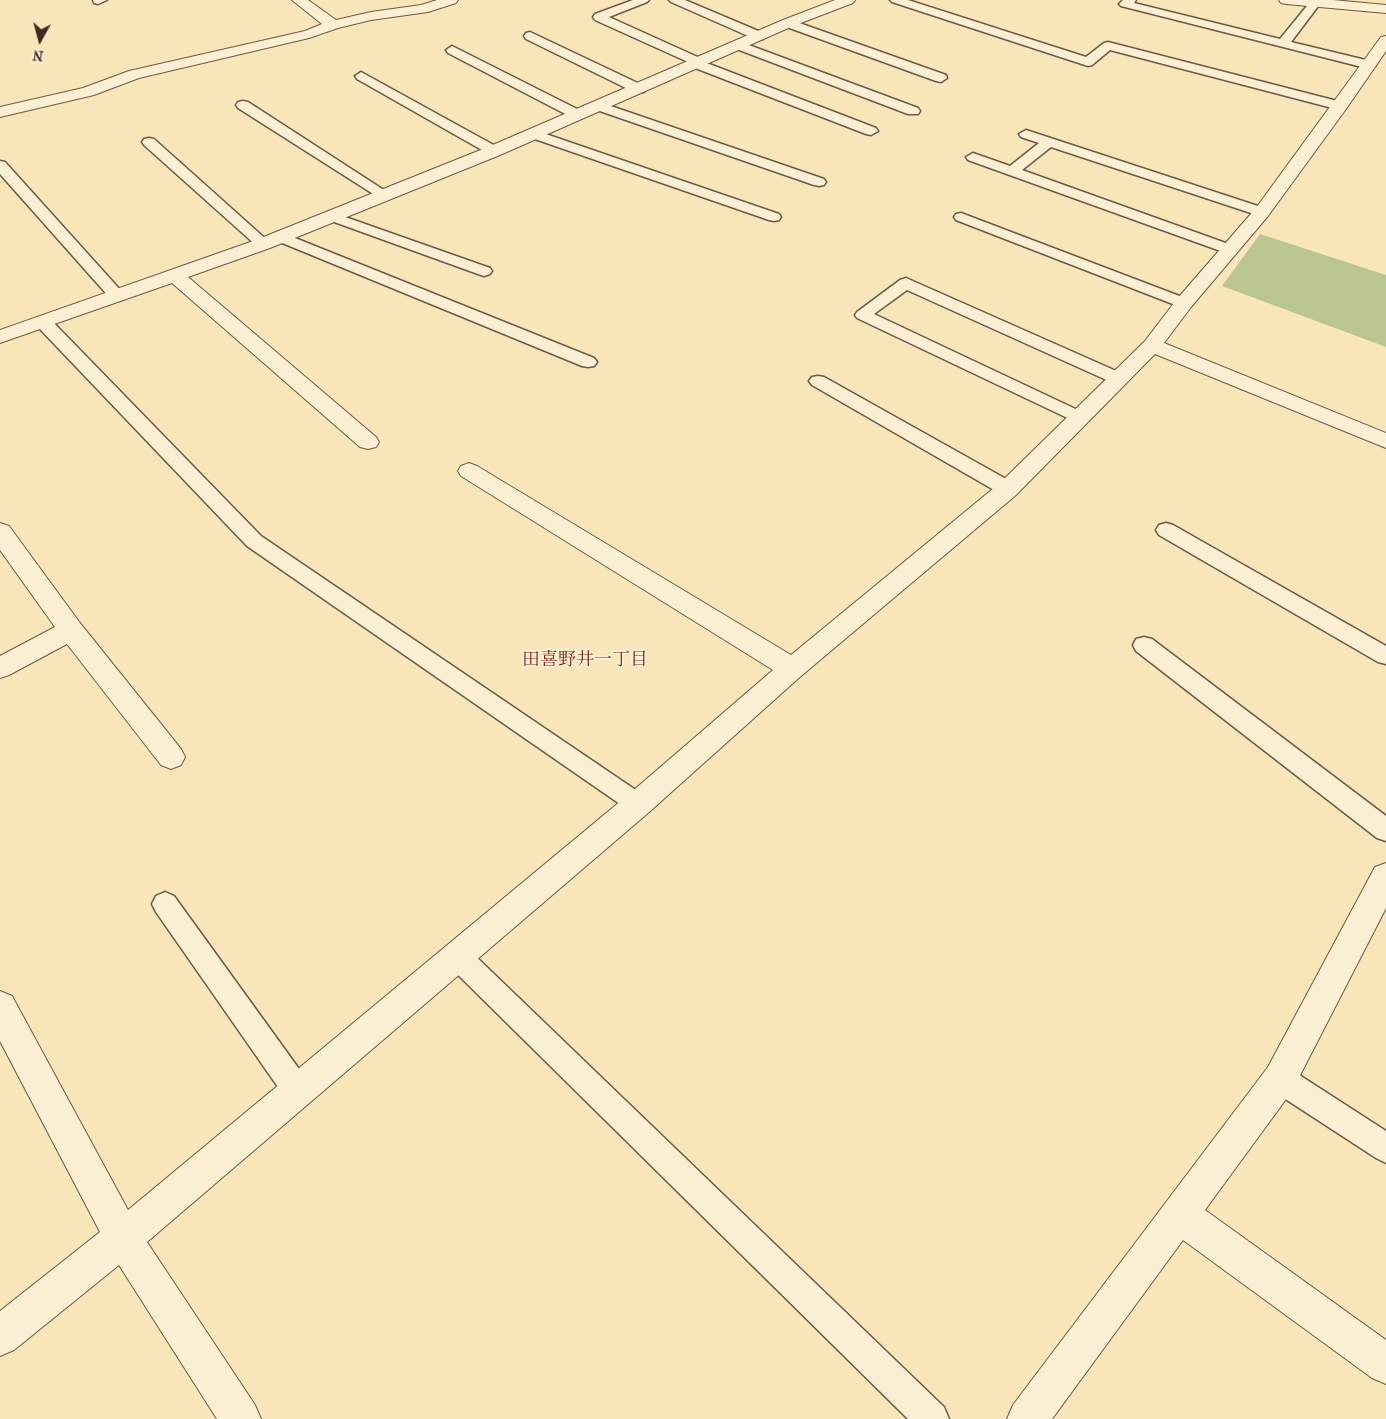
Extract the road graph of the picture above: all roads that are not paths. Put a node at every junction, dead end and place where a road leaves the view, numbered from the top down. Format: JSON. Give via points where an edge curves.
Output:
{"nodes":[{"id":1,"x":299,"y":0,"type":"edge"},
{"id":2,"x":451,"y":0,"type":"edge"},
{"id":3,"x":644,"y":0,"type":"edge"},
{"id":4,"x":675,"y":0,"type":"edge"},
{"id":5,"x":808,"y":0,"type":"edge"},
{"id":6,"x":848,"y":0,"type":"edge"},
{"id":7,"x":896,"y":0,"type":"edge"},
{"id":8,"x":1130,"y":0,"type":"edge"},
{"id":9,"x":1286,"y":0,"type":"edge"},
{"id":10,"x":1315,"y":3,"type":"junction"},
{"id":11,"x":1368,"y":3,"type":"edge"},
{"id":12,"x":827,"y":7,"type":"junction"},
{"id":13,"x":1386,"y":9,"type":"edge"},
{"id":14,"x":788,"y":23,"type":"junction"},
{"id":15,"x":332,"y":25,"type":"junction"},
{"id":16,"x":530,"y":36,"type":"dead end"},
{"id":17,"x":760,"y":36,"type":"junction"},
{"id":18,"x":1386,"y":40,"type":"edge"},
{"id":19,"x":1283,"y":43,"type":"junction"},
{"id":20,"x":738,"y":45,"type":"junction"},
{"id":21,"x":452,"y":50,"type":"dead end"},
{"id":22,"x":696,"y":63,"type":"junction"},
{"id":23,"x":1370,"y":64,"type":"junction"},
{"id":24,"x":361,"y":76,"type":"dead end"},
{"id":25,"x":940,"y":78,"type":"dead end"},
{"id":26,"x":639,"y":88,"type":"junction"},
{"id":27,"x":243,"y":105,"type":"dead end"},
{"id":28,"x":599,"y":106,"type":"junction"},
{"id":29,"x":1340,"y":106,"type":"junction"},
{"id":30,"x":913,"y":111,"type":"dead end"},
{"id":31,"x":0,"y":112,"type":"edge"},
{"id":32,"x":578,"y":115,"type":"junction"},
{"id":33,"x":871,"y":130,"type":"dead end"},
{"id":34,"x":534,"y":134,"type":"junction"},
{"id":35,"x":1026,"y":134,"type":"dead end"},
{"id":36,"x":149,"y":142,"type":"dead end"},
{"id":37,"x":1049,"y":142,"type":"junction"},
{"id":38,"x":494,"y":151,"type":"junction"},
{"id":39,"x":973,"y":157,"type":"dead end"},
{"id":40,"x":0,"y":165,"type":"edge"},
{"id":41,"x":1012,"y":171,"type":"junction"},
{"id":42,"x":819,"y":182,"type":"dead end"},
{"id":43,"x":383,"y":194,"type":"junction"},
{"id":44,"x":1262,"y":212,"type":"junction"},
{"id":45,"x":331,"y":216,"type":"junction"},
{"id":46,"x":774,"y":217,"type":"dead end"},
{"id":47,"x":961,"y":217,"type":"dead end"},
{"id":48,"x":280,"y":237,"type":"junction"},
{"id":49,"x":263,"y":244,"type":"junction"},
{"id":50,"x":1229,"y":249,"type":"junction"},
{"id":51,"x":484,"y":272,"type":"dead end"},
{"id":52,"x":174,"y":276,"type":"junction"},
{"id":53,"x":117,"y":296,"type":"junction"},
{"id":54,"x":1184,"y":303,"type":"junction"},
{"id":55,"x":43,"y":322,"type":"junction"},
{"id":56,"x":0,"y":337,"type":"edge"},
{"id":57,"x":1152,"y":346,"type":"junction"},
{"id":58,"x":588,"y":362,"type":"dead end"},
{"id":59,"x":1117,"y":378,"type":"junction"},
{"id":60,"x":818,"y":381,"type":"dead end"},
{"id":61,"x":1078,"y":417,"type":"junction"},
{"id":62,"x":1386,"y":441,"type":"edge"},
{"id":63,"x":368,"y":442,"type":"dead end"},
{"id":64,"x":469,"y":471,"type":"dead end"},
{"id":65,"x":1008,"y":489,"type":"junction"},
{"id":66,"x":1166,"y":530,"type":"dead end"},
{"id":67,"x":0,"y":532,"type":"edge"},
{"id":68,"x":71,"y":630,"type":"junction"},
{"id":69,"x":1144,"y":645,"type":"dead end"},
{"id":70,"x":1386,"y":656,"type":"edge"},
{"id":71,"x":0,"y":668,"type":"edge"},
{"id":72,"x":792,"y":669,"type":"junction"},
{"id":73,"x":171,"y":757,"type":"dead end"},
{"id":74,"x":638,"y":804,"type":"junction"},
{"id":75,"x":1386,"y":830,"type":"edge"},
{"id":76,"x":1386,"y":877,"type":"edge"},
{"id":77,"x":165,"y":904,"type":"dead end"},
{"id":78,"x":457,"y":956,"type":"junction"},
{"id":79,"x":0,"y":1007,"type":"edge"},
{"id":80,"x":1280,"y":1079,"type":"junction"},
{"id":81,"x":297,"y":1090,"type":"junction"},
{"id":82,"x":1386,"y":1148,"type":"edge"},
{"id":83,"x":1179,"y":1214,"type":"junction"},
{"id":84,"x":123,"y":1238,"type":"junction"},
{"id":85,"x":0,"y":1336,"type":"edge"},
{"id":86,"x":1386,"y":1364,"type":"edge"},
{"id":87,"x":241,"y":1419,"type":"edge"},
{"id":88,"x":932,"y":1419,"type":"edge"},
{"id":89,"x":1026,"y":1419,"type":"edge"}],
"edges":[{"from":1,"to":15,"type":"street"},
{"from":2,"to":15,"type":"street","via":[[423,9]]},
{"from":3,"to":22,"type":"lane","via":[[599,17]]},
{"from":4,"to":17,"type":"lane"},
{"from":5,"to":12,"type":"street"},
{"from":6,"to":12,"type":"street"},
{"from":7,"to":29,"type":"lane","via":[[1088,62],[1108,46]]},
{"from":8,"to":19,"type":"lane","via":[[1125,4]]},
{"from":9,"to":10,"type":"street"},
{"from":10,"to":11,"type":"street"},
{"from":10,"to":19,"type":"lane"},
{"from":11,"to":13,"type":"street"},
{"from":12,"to":14,"type":"street"},
{"from":14,"to":17,"type":"street"},
{"from":14,"to":25,"type":"lane"},
{"from":15,"to":31,"type":"street","via":[[309,34],[134,74],[88,92]]},
{"from":16,"to":26,"type":"lane"},
{"from":17,"to":20,"type":"street"},
{"from":18,"to":23,"type":"street"},
{"from":19,"to":23,"type":"lane"},
{"from":20,"to":22,"type":"street"},
{"from":20,"to":30,"type":"lane"},
{"from":21,"to":32,"type":"lane"},
{"from":22,"to":26,"type":"street"},
{"from":22,"to":33,"type":"lane"},
{"from":23,"to":29,"type":"street"},
{"from":24,"to":38,"type":"lane"},
{"from":26,"to":28,"type":"street"},
{"from":27,"to":43,"type":"lane"},
{"from":28,"to":32,"type":"street"},
{"from":28,"to":42,"type":"lane"},
{"from":29,"to":44,"type":"street"},
{"from":32,"to":34,"type":"street"},
{"from":34,"to":38,"type":"street"},
{"from":34,"to":46,"type":"lane"},
{"from":35,"to":37,"type":"lane"},
{"from":36,"to":49,"type":"lane"},
{"from":37,"to":41,"type":"lane"},
{"from":37,"to":44,"type":"lane"},
{"from":38,"to":43,"type":"street"},
{"from":39,"to":41,"type":"lane"},
{"from":40,"to":53,"type":"lane"},
{"from":41,"to":50,"type":"lane"},
{"from":43,"to":45,"type":"street"},
{"from":44,"to":50,"type":"street"},
{"from":45,"to":48,"type":"street"},
{"from":45,"to":51,"type":"lane"},
{"from":47,"to":54,"type":"lane"},
{"from":48,"to":49,"type":"street"},
{"from":48,"to":58,"type":"lane"},
{"from":49,"to":52,"type":"street"},
{"from":50,"to":54,"type":"street"},
{"from":52,"to":53,"type":"street"},
{"from":52,"to":63,"type":"street"},
{"from":53,"to":55,"type":"street"},
{"from":54,"to":57,"type":"street"},
{"from":55,"to":56,"type":"street"},
{"from":55,"to":74,"type":"lane","via":[[254,541]]},
{"from":57,"to":59,"type":"street"},
{"from":57,"to":62,"type":"street"},
{"from":59,"to":61,"type":"street"},
{"from":59,"to":61,"type":"lane","via":[[906,283],[863,314]]},
{"from":60,"to":65,"type":"lane"},
{"from":61,"to":65,"type":"street"},
{"from":64,"to":72,"type":"street"},
{"from":65,"to":72,"type":"street"},
{"from":66,"to":70,"type":"lane"},
{"from":67,"to":68,"type":"street"},
{"from":68,"to":71,"type":"street"},
{"from":68,"to":73,"type":"street"},
{"from":69,"to":75,"type":"lane"},
{"from":72,"to":74,"type":"street"},
{"from":74,"to":78,"type":"street"},
{"from":76,"to":80,"type":"street"},
{"from":77,"to":81,"type":"lane"},
{"from":78,"to":81,"type":"street"},
{"from":78,"to":88,"type":"lane"},
{"from":79,"to":84,"type":"street"},
{"from":80,"to":82,"type":"lane"},
{"from":80,"to":83,"type":"street"},
{"from":81,"to":84,"type":"street"},
{"from":83,"to":86,"type":"street"},
{"from":83,"to":89,"type":"street"},
{"from":84,"to":85,"type":"street"},
{"from":84,"to":87,"type":"street"}]}
